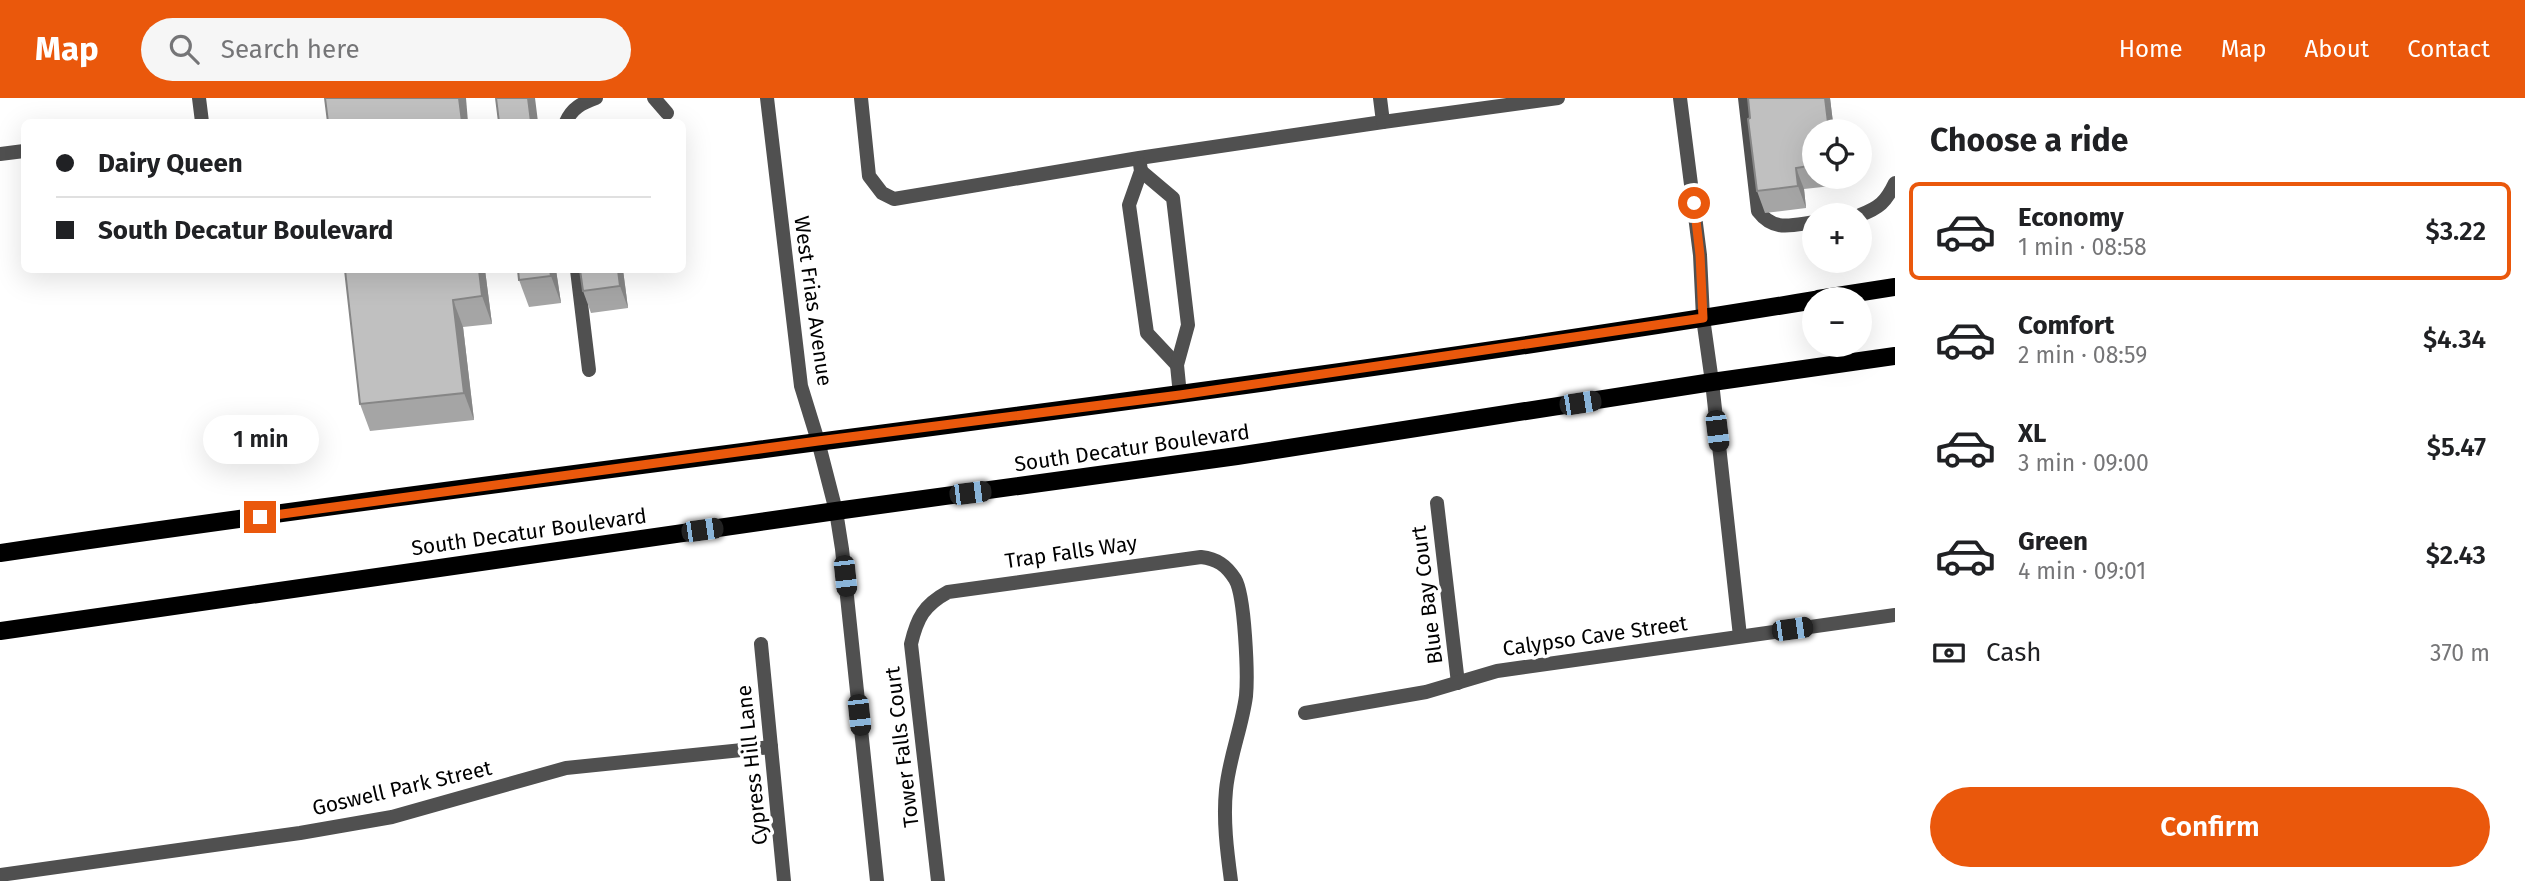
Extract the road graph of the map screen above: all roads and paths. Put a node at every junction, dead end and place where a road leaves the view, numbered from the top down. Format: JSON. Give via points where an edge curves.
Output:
{"nodes":[{"id":1,"x":199,"y":98,"type":"edge"},
{"id":2,"x":596,"y":98,"type":"edge"},
{"id":3,"x":654,"y":98,"type":"edge"},
{"id":4,"x":766,"y":98,"type":"edge"},
{"id":5,"x":861,"y":98,"type":"edge"},
{"id":6,"x":1380,"y":98,"type":"edge"},
{"id":7,"x":1558,"y":98,"type":"edge"},
{"id":8,"x":1680,"y":98,"type":"edge"},
{"id":9,"x":1745,"y":98,"type":"edge"},
{"id":10,"x":667,"y":113,"type":"dead end"},
{"id":11,"x":202,"y":119,"type":"edge"},
{"id":12,"x":568,"y":119,"type":"edge"},
{"id":13,"x":1383,"y":122,"type":"junction"},
{"id":14,"x":21,"y":151,"type":"edge"},
{"id":15,"x":0,"y":154,"type":"edge"},
{"id":16,"x":1140,"y":165,"type":"junction"},
{"id":17,"x":1895,"y":183,"type":"edge"},
{"id":18,"x":1872,"y":211,"type":"edge"},
{"id":19,"x":1802,"y":223,"type":"edge"},
{"id":20,"x":577,"y":273,"type":"edge"},
{"id":21,"x":1895,"y":286,"type":"edge"},
{"id":22,"x":1872,"y":290,"type":"edge"},
{"id":23,"x":1802,"y":302,"type":"edge"},
{"id":24,"x":1703,"y":318,"type":"junction"},
{"id":25,"x":1895,"y":356,"type":"edge"},
{"id":26,"x":1177,"y":365,"type":"junction"},
{"id":27,"x":589,"y":370,"type":"dead end"},
{"id":28,"x":1712,"y":382,"type":"junction"},
{"id":29,"x":1180,"y":395,"type":"junction"},
{"id":30,"x":818,"y":441,"type":"junction"},
{"id":31,"x":1437,"y":503,"type":"dead end"},
{"id":32,"x":836,"y":511,"type":"junction"},
{"id":33,"x":0,"y":553,"type":"edge"},
{"id":34,"x":924,"y":610,"type":"joint"},
{"id":35,"x":1895,"y":615,"type":"edge"},
{"id":36,"x":0,"y":631,"type":"edge"},
{"id":37,"x":1741,"y":636,"type":"junction"},
{"id":38,"x":761,"y":644,"type":"dead end"},
{"id":39,"x":1458,"y":682,"type":"junction"},
{"id":40,"x":1304,"y":713,"type":"dead end"},
{"id":41,"x":771,"y":747,"type":"junction"},
{"id":42,"x":0,"y":875,"type":"edge"},
{"id":43,"x":784,"y":881,"type":"edge"},
{"id":44,"x":877,"y":881,"type":"edge"},
{"id":45,"x":939,"y":881,"type":"edge"},
{"id":46,"x":1231,"y":881,"type":"edge"}],
"edges":[{"from":1,"to":11,"type":"street"},
{"from":2,"to":12,"type":"street","via":[[582,103]]},
{"from":3,"to":10,"type":"street"},
{"from":4,"to":30,"type":"street","name":"West Frias Avenue","via":[[801,386]]},
{"from":5,"to":16,"type":"street","via":[[869,176],[882,193],[894,199]]},
{"from":6,"to":13,"type":"street"},
{"from":7,"to":13,"type":"street"},
{"from":8,"to":24,"type":"street","via":[[1700,255]]},
{"from":9,"to":19,"type":"street","via":[[1758,211],[1764,220],[1778,226]]},
{"from":13,"to":16,"type":"street"},
{"from":14,"to":15,"type":"street"},
{"from":16,"to":26,"type":"street","via":[[1129,205],[1147,333]]},
{"from":16,"to":26,"type":"street","via":[[1173,198],[1188,325]]},
{"from":17,"to":18,"type":"street","via":[[1880,208]]},
{"from":20,"to":27,"type":"street"},
{"from":21,"to":22,"type":"main road"},
{"from":23,"to":24,"type":"main road"},
{"from":24,"to":28,"type":"street"},
{"from":24,"to":29,"type":"main road"},
{"from":25,"to":28,"type":"main road","name":"South Decatur Boulevard"},
{"from":26,"to":29,"type":"street"},
{"from":28,"to":32,"type":"main road","name":"South Decatur Boulevard","via":[[1237,456]]},
{"from":28,"to":37,"type":"street"},
{"from":29,"to":30,"type":"main road"},
{"from":30,"to":32,"type":"street","name":"West Frias Avenue"},
{"from":30,"to":33,"type":"main road"},
{"from":31,"to":39,"type":"street","name":"Blue Bay Court"},
{"from":32,"to":36,"type":"main road","name":"South Decatur Boulevard"},
{"from":32,"to":44,"type":"street","name":"West Frias Avenue"},
{"from":34,"to":45,"type":"street","name":"Tower Falls Court","via":[[911,644]]},
{"from":34,"to":46,"type":"street","name":"Trap Falls Way","via":[[948,592],[1179,558],[1216,559],[1236,581],[1246,673],[1246,695],[1226,788]]},
{"from":35,"to":37,"type":"street","name":"Calypso Cave Street"},
{"from":37,"to":39,"type":"street","name":"Calypso Cave Street","via":[[1497,671]]},
{"from":38,"to":41,"type":"street","name":"Cypress Hill Lane"},
{"from":39,"to":40,"type":"street","name":"Calypso Cave Street"},
{"from":41,"to":42,"type":"street","name":"Goswell Park Street","via":[[566,768],[392,817]]},
{"from":41,"to":43,"type":"street","name":"Cypress Hill Lane"}]}
